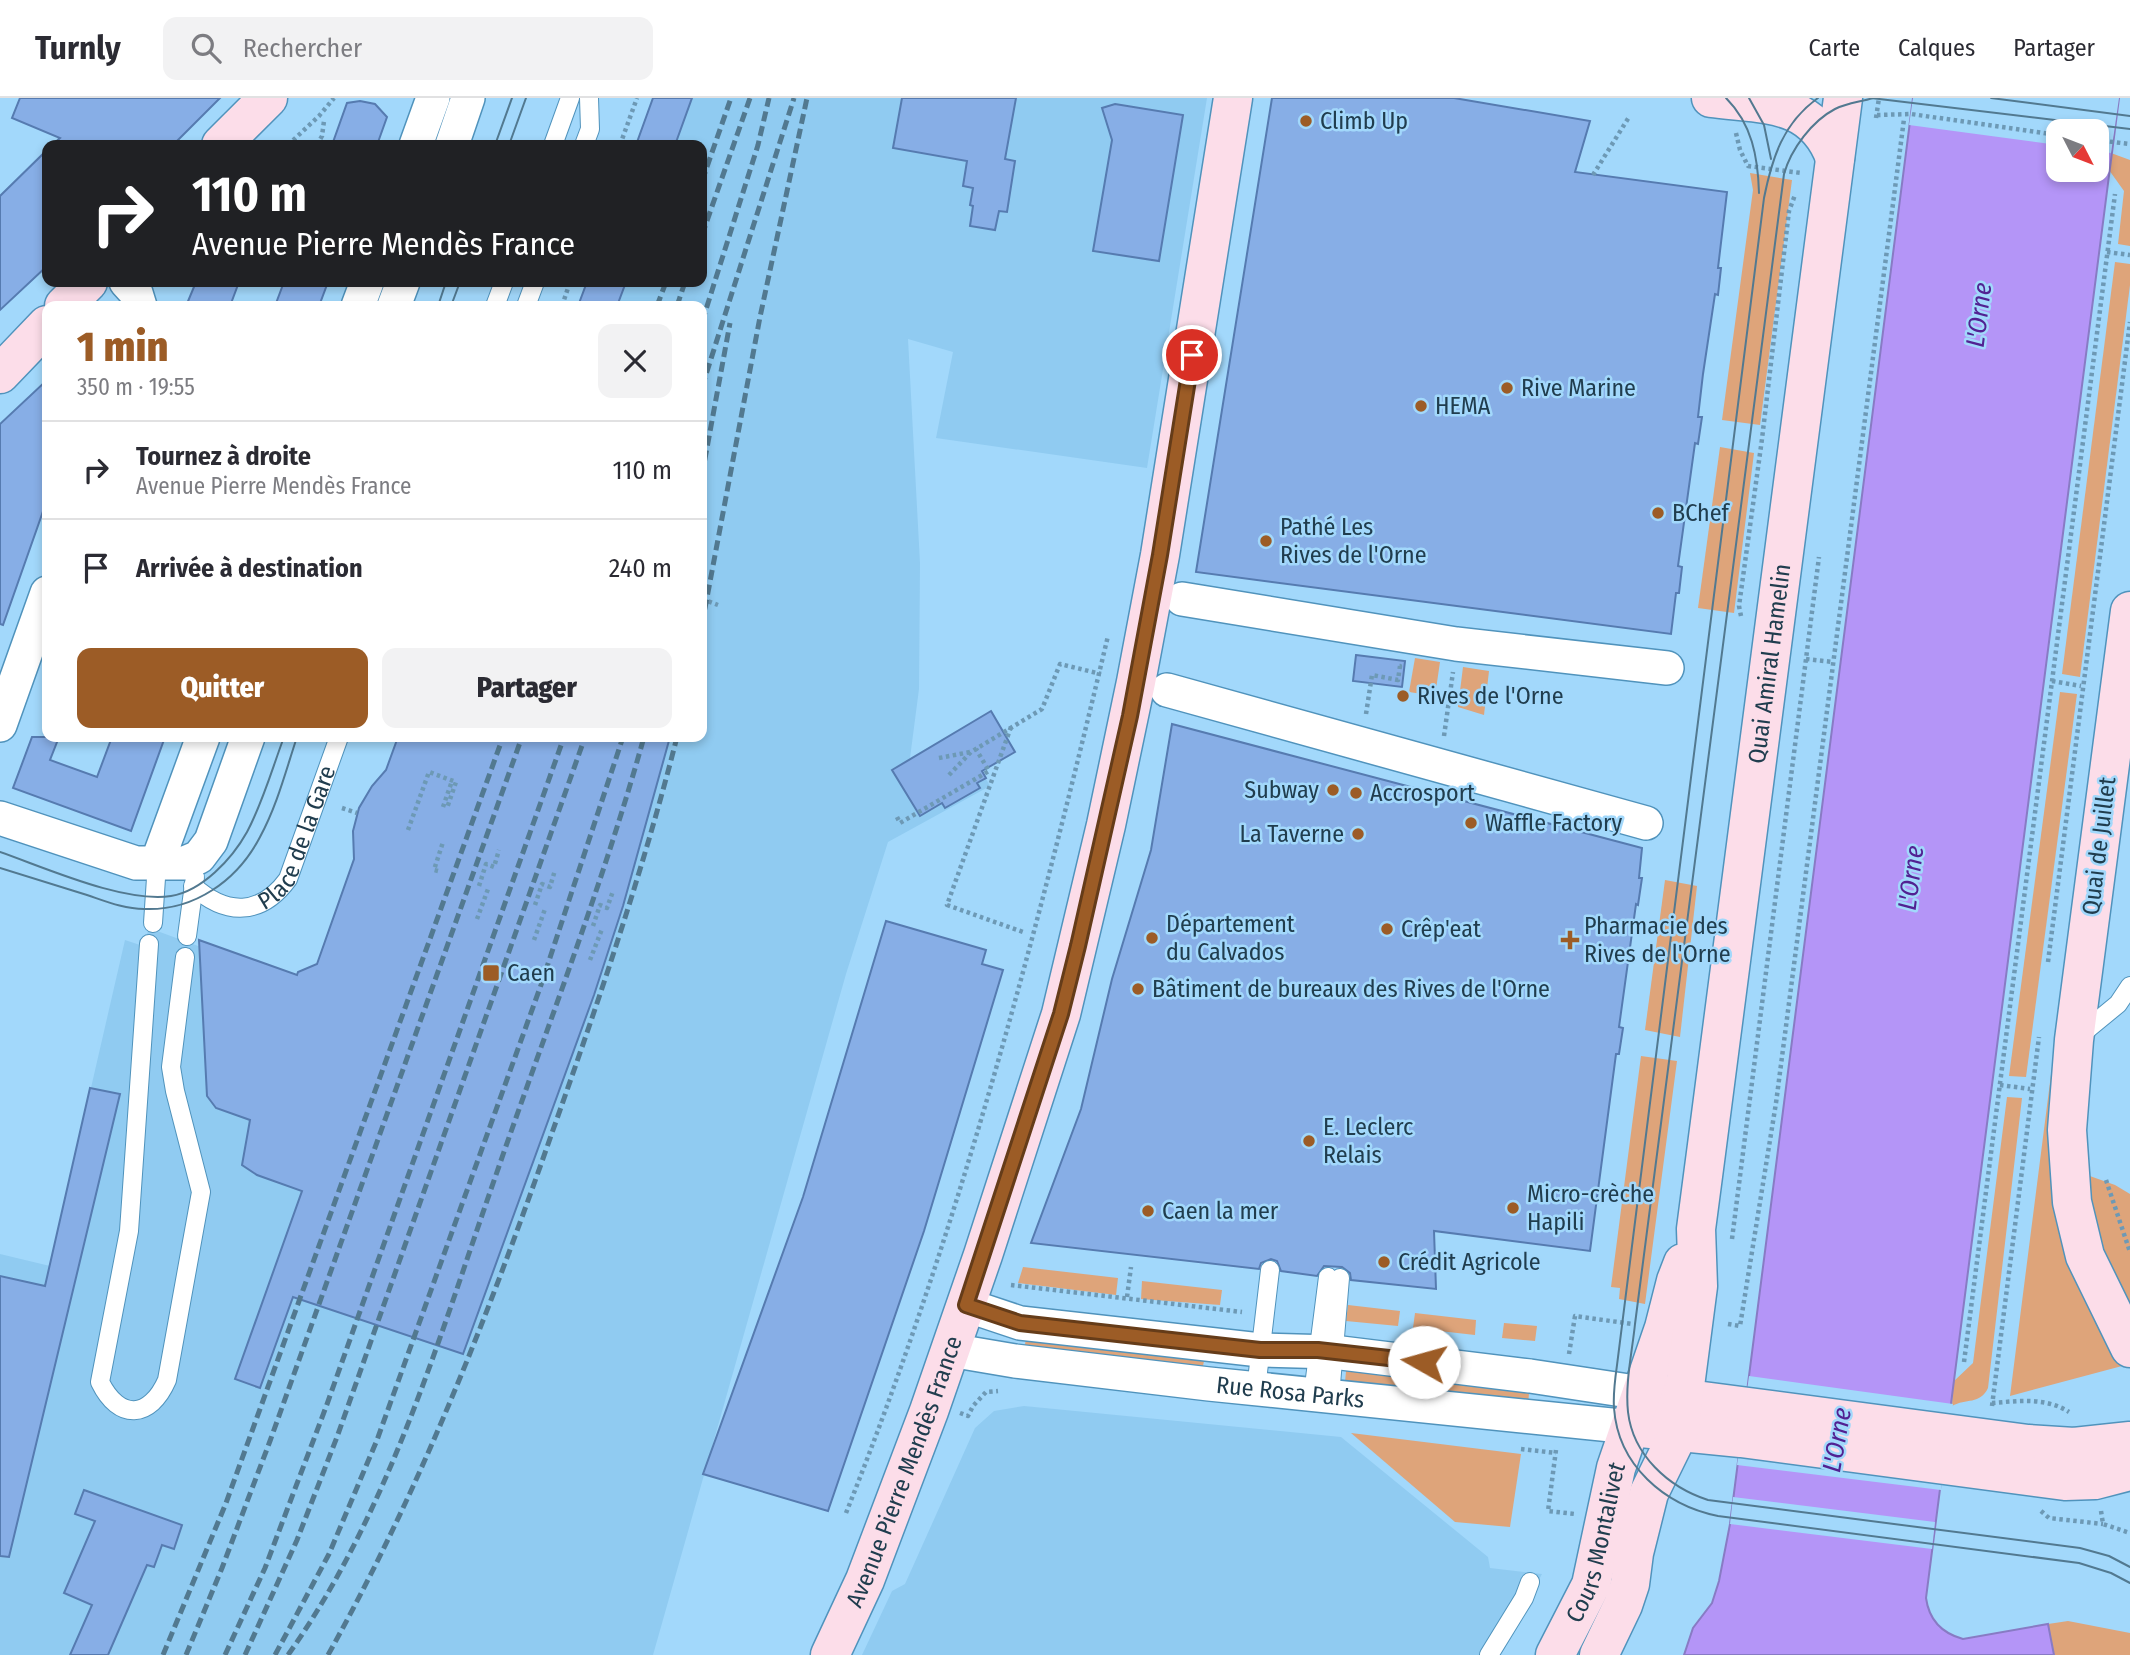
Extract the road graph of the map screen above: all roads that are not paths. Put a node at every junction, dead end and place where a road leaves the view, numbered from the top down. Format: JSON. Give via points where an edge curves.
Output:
{"nodes":[{"id":1,"x":268,"y":98,"type":"edge"},
{"id":2,"x":433,"y":98,"type":"edge"},
{"id":3,"x":468,"y":98,"type":"edge"},
{"id":4,"x":570,"y":98,"type":"edge"},
{"id":5,"x":589,"y":98,"type":"edge"},
{"id":6,"x":1233,"y":98,"type":"edge"},
{"id":7,"x":1711,"y":98,"type":"edge"},
{"id":8,"x":1843,"y":98,"type":"edge"},
{"id":9,"x":226,"y":140,"type":"edge"},
{"id":10,"x":418,"y":140,"type":"edge"},
{"id":11,"x":454,"y":140,"type":"edge"},
{"id":12,"x":555,"y":140,"type":"edge"},
{"id":13,"x":586,"y":140,"type":"edge"},
{"id":14,"x":1835,"y":158,"type":"junction"},
{"id":15,"x":83,"y":287,"type":"edge"},
{"id":16,"x":69,"y":301,"type":"edge"},
{"id":17,"x":42,"y":330,"type":"edge"},
{"id":18,"x":0,"y":374,"type":"edge"},
{"id":19,"x":1182,"y":599,"type":"dead end"},
{"id":20,"x":42,"y":607,"type":"edge"},
{"id":21,"x":2130,"y":611,"type":"edge"},
{"id":22,"x":2126,"y":667,"type":"edge"},
{"id":23,"x":1667,"y":668,"type":"dead end"},
{"id":24,"x":1152,"y":686,"type":"junction"},
{"id":25,"x":0,"y":725,"type":"edge"},
{"id":26,"x":201,"y":742,"type":"edge"},
{"id":27,"x":246,"y":742,"type":"edge"},
{"id":28,"x":337,"y":742,"type":"edge"},
{"id":29,"x":0,"y":818,"type":"edge"},
{"id":30,"x":1646,"y":823,"type":"dead end"},
{"id":31,"x":157,"y":863,"type":"junction"},
{"id":32,"x":196,"y":872,"type":"junction"},
{"id":33,"x":153,"y":923,"type":"dead end"},
{"id":34,"x":187,"y":936,"type":"dead end"},
{"id":35,"x":149,"y":944,"type":"dead end"},
{"id":36,"x":185,"y":957,"type":"dead end"},
{"id":37,"x":2130,"y":986,"type":"edge"},
{"id":38,"x":2056,"y":1037,"type":"junction"},
{"id":39,"x":1696,"y":1229,"type":"junction"},
{"id":40,"x":1270,"y":1270,"type":"dead end"},
{"id":41,"x":1334,"y":1278,"type":"dead end"},
{"id":42,"x":966,"y":1305,"type":"junction"},
{"id":43,"x":2130,"y":1348,"type":"edge"},
{"id":44,"x":950,"y":1350,"type":"junction"},
{"id":45,"x":1260,"y":1350,"type":"junction"},
{"id":46,"x":1326,"y":1351,"type":"junction"},
{"id":47,"x":1256,"y":1388,"type":"junction"},
{"id":48,"x":1322,"y":1395,"type":"junction"},
{"id":49,"x":1637,"y":1410,"type":"junction"},
{"id":50,"x":1682,"y":1415,"type":"junction"},
{"id":51,"x":2130,"y":1441,"type":"edge"},
{"id":52,"x":1947,"y":1450,"type":"junction"},
{"id":53,"x":2130,"y":1471,"type":"edge"},
{"id":54,"x":1531,"y":1582,"type":"dead end"},
{"id":55,"x":830,"y":1655,"type":"edge"},
{"id":56,"x":1489,"y":1655,"type":"edge"},
{"id":57,"x":1555,"y":1655,"type":"edge"},
{"id":58,"x":1599,"y":1655,"type":"edge"}],
"edges":[{"from":1,"to":9,"type":"main road"},
{"from":2,"to":10,"type":"street"},
{"from":3,"to":11,"type":"street"},
{"from":4,"to":12,"type":"lane"},
{"from":5,"to":13,"type":"lane"},
{"from":6,"to":24,"type":"main road","name":"Avenue Pierre Mendès France","via":[[1160,555]]},
{"from":7,"to":14,"type":"main road","via":[[1801,114],[1826,139]]},
{"from":8,"to":14,"type":"main road","name":"Quai Amiral Hamelin"},
{"from":14,"to":39,"type":"main road","name":"Quai Amiral Hamelin"},
{"from":15,"to":16,"type":"main road"},
{"from":17,"to":18,"type":"main road"},
{"from":19,"to":23,"type":"street","via":[[1457,644]]},
{"from":20,"to":25,"type":"street"},
{"from":21,"to":22,"type":"main road","name":"Quai de Juillet"},
{"from":22,"to":38,"type":"main road","name":"Quai de Juillet"},
{"from":24,"to":30,"type":"street"},
{"from":24,"to":42,"type":"main road","name":"Avenue Pierre Mendès France","via":[[1106,825],[1061,1014]]},
{"from":26,"to":31,"type":"street"},
{"from":27,"to":32,"type":"street"},
{"from":28,"to":32,"type":"lane","name":"Place de la Gare","via":[[280,891],[257,907],[236,907],[204,896]]},
{"from":29,"to":31,"type":"street","via":[[116,858]]},
{"from":31,"to":32,"type":"street","via":[[185,863]]},
{"from":31,"to":33,"type":"lane"},
{"from":32,"to":34,"type":"lane"},
{"from":35,"to":36,"type":"lane","via":[[129,1231],[100,1382],[115,1404],[132,1411],[153,1403],[167,1380],[201,1192],[171,1067]]},
{"from":37,"to":38,"type":"lane","via":[[2118,1004]]},
{"from":38,"to":43,"type":"main road","name":"Quai de Juillet","via":[[2072,1202],[2085,1256]]},
{"from":39,"to":49,"type":"main road","name":"Quai Amiral Hamelin"},
{"from":39,"to":50,"type":"main road","name":"Quai Amiral Hamelin","via":[[1698,1286]]},
{"from":40,"to":45,"type":"lane"},
{"from":41,"to":46,"type":"lane"},
{"from":42,"to":44,"type":"main road","name":"Avenue Pierre Mendès France"},
{"from":42,"to":45,"type":"street","name":"Rue Rosa Parks","via":[[1020,1323]]},
{"from":44,"to":47,"type":"street","name":"Rue Rosa Parks","via":[[1015,1362]]},
{"from":44,"to":55,"type":"main road","name":"Avenue Pierre Mendès France","via":[[865,1580]]},
{"from":45,"to":46,"type":"street","name":"Rue Rosa Parks"},
{"from":45,"to":47,"type":"lane"},
{"from":46,"to":48,"type":"lane"},
{"from":46,"to":49,"type":"street","name":"Rue Rosa Parks","via":[[1530,1376]]},
{"from":47,"to":48,"type":"street","name":"Rue Rosa Parks"},
{"from":48,"to":49,"type":"street","name":"Rue Rosa Parks"},
{"from":49,"to":50,"type":"main road"},
{"from":49,"to":57,"type":"main road","name":"Cours Montalivet","via":[[1616,1468],[1591,1586]]},
{"from":50,"to":52,"type":"main road"},
{"from":50,"to":58,"type":"main road","name":"Cours Montalivet","via":[[1647,1500],[1623,1605]]},
{"from":51,"to":52,"type":"main road"},
{"from":52,"to":53,"type":"main road","via":[[2065,1481],[2095,1480]]},
{"from":54,"to":56,"type":"lane","name":"Cours Montalivet"}]}
